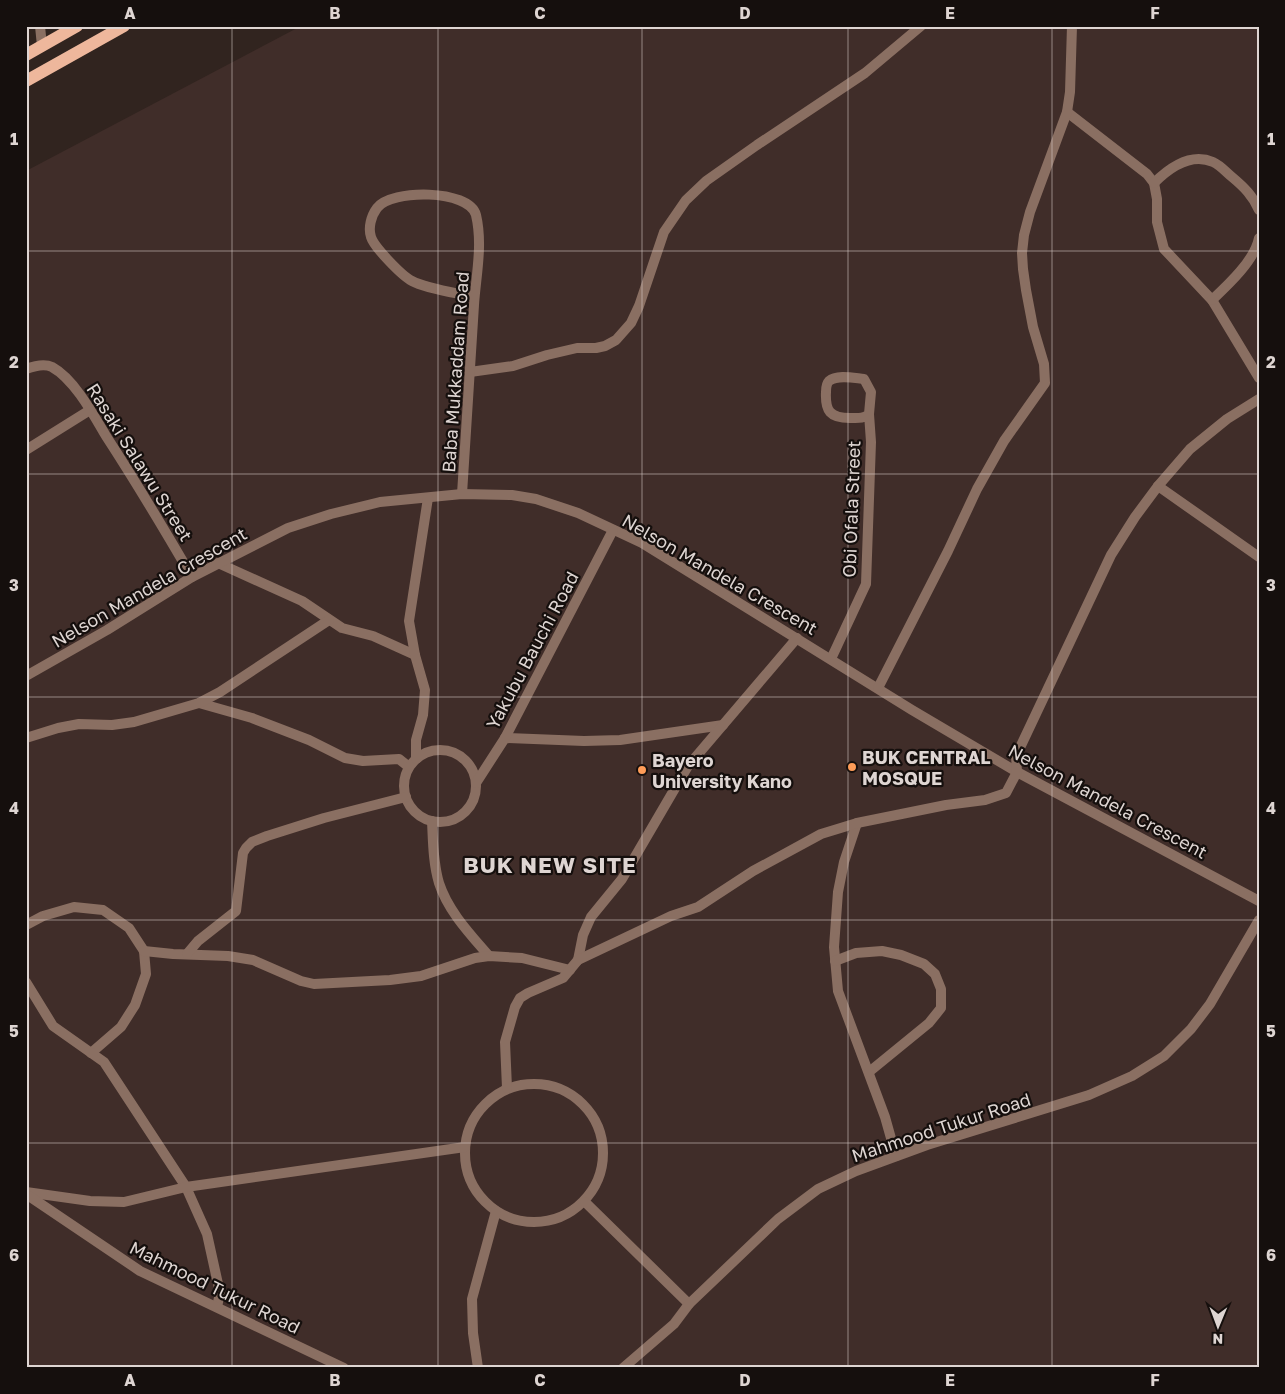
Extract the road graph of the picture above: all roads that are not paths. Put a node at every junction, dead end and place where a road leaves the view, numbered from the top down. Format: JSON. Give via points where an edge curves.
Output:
{"nodes":[{"id":1,"x":40,"y":26,"type":"edge"},
{"id":2,"x":77,"y":26,"type":"edge"},
{"id":3,"x":124,"y":26,"type":"edge"},
{"id":4,"x":921,"y":26,"type":"edge"},
{"id":5,"x":1072,"y":26,"type":"edge"},
{"id":6,"x":42,"y":46,"type":"junction"},
{"id":7,"x":26,"y":55,"type":"edge"},
{"id":8,"x":26,"y":82,"type":"edge"},
{"id":9,"x":1067,"y":112,"type":"junction"},
{"id":10,"x":1154,"y":183,"type":"junction"},
{"id":11,"x":1259,"y":210,"type":"edge"},
{"id":12,"x":1259,"y":238,"type":"edge"},
{"id":13,"x":474,"y":297,"type":"junction"},
{"id":14,"x":1212,"y":300,"type":"junction"},
{"id":15,"x":26,"y":369,"type":"edge"},
{"id":16,"x":470,"y":372,"type":"junction"},
{"id":17,"x":1259,"y":378,"type":"edge"},
{"id":18,"x":1259,"y":399,"type":"edge"},
{"id":19,"x":90,"y":410,"type":"junction"},
{"id":20,"x":869,"y":414,"type":"junction"},
{"id":21,"x":26,"y":450,"type":"edge"},
{"id":22,"x":1158,"y":486,"type":"junction"},
{"id":23,"x":462,"y":494,"type":"junction"},
{"id":24,"x":428,"y":498,"type":"junction"},
{"id":25,"x":613,"y":530,"type":"junction"},
{"id":26,"x":1259,"y":557,"type":"edge"},
{"id":27,"x":218,"y":563,"type":"junction"},
{"id":28,"x":192,"y":577,"type":"junction"},
{"id":29,"x":329,"y":620,"type":"junction"},
{"id":30,"x":797,"y":638,"type":"junction"},
{"id":31,"x":415,"y":655,"type":"junction"},
{"id":32,"x":831,"y":659,"type":"junction"},
{"id":33,"x":26,"y":676,"type":"edge"},
{"id":34,"x":878,"y":688,"type":"junction"},
{"id":35,"x":199,"y":703,"type":"junction"},
{"id":36,"x":723,"y":725,"type":"junction"},
{"id":37,"x":26,"y":738,"type":"edge"},
{"id":38,"x":505,"y":738,"type":"junction"},
{"id":39,"x":416,"y":758,"type":"junction"},
{"id":40,"x":409,"y":767,"type":"junction"},
{"id":41,"x":1018,"y":772,"type":"junction"},
{"id":42,"x":476,"y":783,"type":"junction"},
{"id":43,"x":406,"y":797,"type":"junction"},
{"id":44,"x":432,"y":821,"type":"junction"},
{"id":45,"x":857,"y":823,"type":"junction"},
{"id":46,"x":1259,"y":902,"type":"edge"},
{"id":47,"x":1259,"y":920,"type":"edge"},
{"id":48,"x":26,"y":925,"type":"edge"},
{"id":49,"x":144,"y":951,"type":"junction"},
{"id":50,"x":187,"y":954,"type":"junction"},
{"id":51,"x":489,"y":956,"type":"junction"},
{"id":52,"x":578,"y":960,"type":"junction"},
{"id":53,"x":835,"y":961,"type":"junction"},
{"id":54,"x":570,"y":970,"type":"junction"},
{"id":55,"x":26,"y":982,"type":"edge"},
{"id":56,"x":90,"y":1053,"type":"junction"},
{"id":57,"x":868,"y":1072,"type":"junction"},
{"id":58,"x":507,"y":1088,"type":"junction"},
{"id":59,"x":465,"y":1147,"type":"junction"},
{"id":60,"x":896,"y":1156,"type":"junction"},
{"id":61,"x":186,"y":1187,"type":"junction"},
{"id":62,"x":28,"y":1197,"type":"edge"},
{"id":63,"x":584,"y":1202,"type":"junction"},
{"id":64,"x":496,"y":1211,"type":"junction"},
{"id":65,"x":689,"y":1304,"type":"junction"},
{"id":66,"x":217,"y":1307,"type":"junction"},
{"id":67,"x":344,"y":1368,"type":"edge"},
{"id":68,"x":478,"y":1368,"type":"edge"},
{"id":69,"x":623,"y":1368,"type":"edge"}],
"edges":[{"from":1,"to":6,"type":"street"},
{"from":2,"to":6,"type":"main road"},
{"from":3,"to":8,"type":"main road"},
{"from":4,"to":16,"type":"street","via":[[865,73],[744,154],[686,200],[664,232],[635,314],[616,340],[606,346],[577,348],[513,366]]},
{"from":5,"to":9,"type":"street"},
{"from":6,"to":7,"type":"main road"},
{"from":9,"to":10,"type":"street","via":[[1147,174]]},
{"from":9,"to":34,"type":"street","via":[[1030,212],[1022,253],[1026,290],[1044,364],[1045,383],[1004,441]]},
{"from":10,"to":11,"type":"street","via":[[1187,161],[1201,159],[1214,162],[1245,188]]},
{"from":10,"to":14,"type":"street","via":[[1157,222],[1164,249]]},
{"from":12,"to":14,"type":"street","via":[[1243,268]]},
{"from":13,"to":13,"type":"street","name":"Baba Mukkaddam Road","via":[[480,252],[476,214],[471,206],[460,200],[416,195],[393,198],[377,207],[371,218],[371,238],[388,261],[412,281]]},
{"from":13,"to":16,"type":"street","name":"Baba Mukkaddam Road"},
{"from":14,"to":17,"type":"street"},
{"from":15,"to":19,"type":"street","name":"Rasaki Salawu Street","via":[[50,366],[68,380]]},
{"from":16,"to":23,"type":"street","name":"Baba Mukkaddam Road"},
{"from":18,"to":22,"type":"street","via":[[1190,449]]},
{"from":19,"to":21,"type":"street"},
{"from":19,"to":28,"type":"street","name":"Rasaki Salawu Street"},
{"from":20,"to":20,"type":"street","via":[[864,418],[844,418],[830,413],[826,406],[829,380],[837,377],[864,379],[871,392]]},
{"from":20,"to":32,"type":"street","name":"Obi Ofala Street","via":[[872,442],[866,584]]},
{"from":22,"to":26,"type":"street"},
{"from":22,"to":41,"type":"street","via":[[1111,555],[1016,756]]},
{"from":23,"to":24,"type":"street","name":"Nelson Mandela Crescent"},
{"from":23,"to":25,"type":"street","name":"Nelson Mandela Crescent","via":[[536,499],[578,513]]},
{"from":24,"to":27,"type":"street","name":"Nelson Mandela Crescent","via":[[380,502],[322,517],[288,528]]},
{"from":24,"to":31,"type":"street","via":[[409,621]]},
{"from":25,"to":30,"type":"street","name":"Nelson Mandela Crescent","via":[[642,543]]},
{"from":25,"to":38,"type":"street","name":"Yakubu Bauchi Road"},
{"from":27,"to":28,"type":"street","name":"Nelson Mandela Crescent"},
{"from":27,"to":29,"type":"street","via":[[302,601]]},
{"from":28,"to":33,"type":"street","name":"Nelson Mandela Crescent"},
{"from":29,"to":31,"type":"street","via":[[342,628],[373,636]]},
{"from":29,"to":35,"type":"street"},
{"from":30,"to":32,"type":"street","name":"Nelson Mandela Crescent"},
{"from":30,"to":36,"type":"street"},
{"from":31,"to":39,"type":"street","via":[[425,690]]},
{"from":32,"to":34,"type":"street","name":"Nelson Mandela Crescent"},
{"from":34,"to":41,"type":"street","name":"Nelson Mandela Crescent"},
{"from":35,"to":37,"type":"street","via":[[134,722],[79,724]]},
{"from":35,"to":40,"type":"street","via":[[290,732],[345,758],[363,761],[399,759]]},
{"from":36,"to":38,"type":"street","via":[[620,740]]},
{"from":36,"to":52,"type":"street","via":[[688,766],[622,879],[591,917]]},
{"from":38,"to":42,"type":"street","name":"Yakubu Bauchi Road"},
{"from":39,"to":40,"type":"street"},
{"from":39,"to":42,"type":"street","via":[[437,750],[459,755],[474,772]]},
{"from":40,"to":43,"type":"street","via":[[405,778]]},
{"from":41,"to":45,"type":"street","via":[[1006,793],[985,800]]},
{"from":41,"to":46,"type":"street","name":"Nelson Mandela Crescent"},
{"from":42,"to":44,"type":"street","via":[[471,804],[464,813],[443,822]]},
{"from":43,"to":44,"type":"street","via":[[413,809]]},
{"from":43,"to":50,"type":"street","via":[[324,818],[252,842],[243,853],[236,911],[198,941]]},
{"from":44,"to":51,"type":"street","via":[[439,883],[450,907]]},
{"from":45,"to":52,"type":"street","via":[[821,834],[752,871],[698,906]]},
{"from":45,"to":53,"type":"street","via":[[838,892]]},
{"from":47,"to":60,"type":"street","name":"Mahmood Tukur Road","via":[[1210,1004],[1164,1056],[1132,1076],[1089,1096]]},
{"from":48,"to":49,"type":"street","via":[[74,907],[103,910],[129,928]]},
{"from":49,"to":50,"type":"street"},
{"from":49,"to":56,"type":"street","via":[[146,974],[135,1004],[121,1027]]},
{"from":50,"to":51,"type":"street","via":[[253,960],[314,984],[421,976]]},
{"from":51,"to":54,"type":"street","via":[[522,958]]},
{"from":52,"to":54,"type":"street"},
{"from":53,"to":57,"type":"street","via":[[838,991]]},
{"from":53,"to":57,"type":"street","via":[[856,953],[882,951],[901,955],[924,964],[935,974],[941,989],[941,1008],[929,1023]]},
{"from":54,"to":58,"type":"street","via":[[563,978],[520,998],[515,1007],[504,1042]]},
{"from":55,"to":56,"type":"street","via":[[53,1026]]},
{"from":56,"to":61,"type":"street","via":[[104,1062]]},
{"from":57,"to":60,"type":"street"},
{"from":58,"to":59,"type":"street","via":[[489,1099],[474,1116]]},
{"from":58,"to":63,"type":"street","via":[[529,1083],[550,1085],[571,1094],[587,1108],[598,1127],[603,1148],[601,1170]]},
{"from":59,"to":61,"type":"street"},
{"from":59,"to":64,"type":"street","via":[[469,1178],[480,1197]]},
{"from":60,"to":65,"type":"street","name":"Mahmood Tukur Road","via":[[818,1189],[778,1219]]},
{"from":61,"to":62,"type":"street","via":[[124,1202]]},
{"from":61,"to":66,"type":"street","via":[[207,1234],[220,1294]]},
{"from":62,"to":66,"type":"street","name":"Mahmood Tukur Road","via":[[140,1271]]},
{"from":63,"to":64,"type":"street","via":[[560,1217],[538,1222],[516,1220]]},
{"from":63,"to":65,"type":"street"},
{"from":64,"to":68,"type":"street","via":[[472,1298]]},
{"from":65,"to":69,"type":"street","name":"Mahmood Tukur Road","via":[[674,1324]]},
{"from":66,"to":67,"type":"street","name":"Mahmood Tukur Road"}]}
